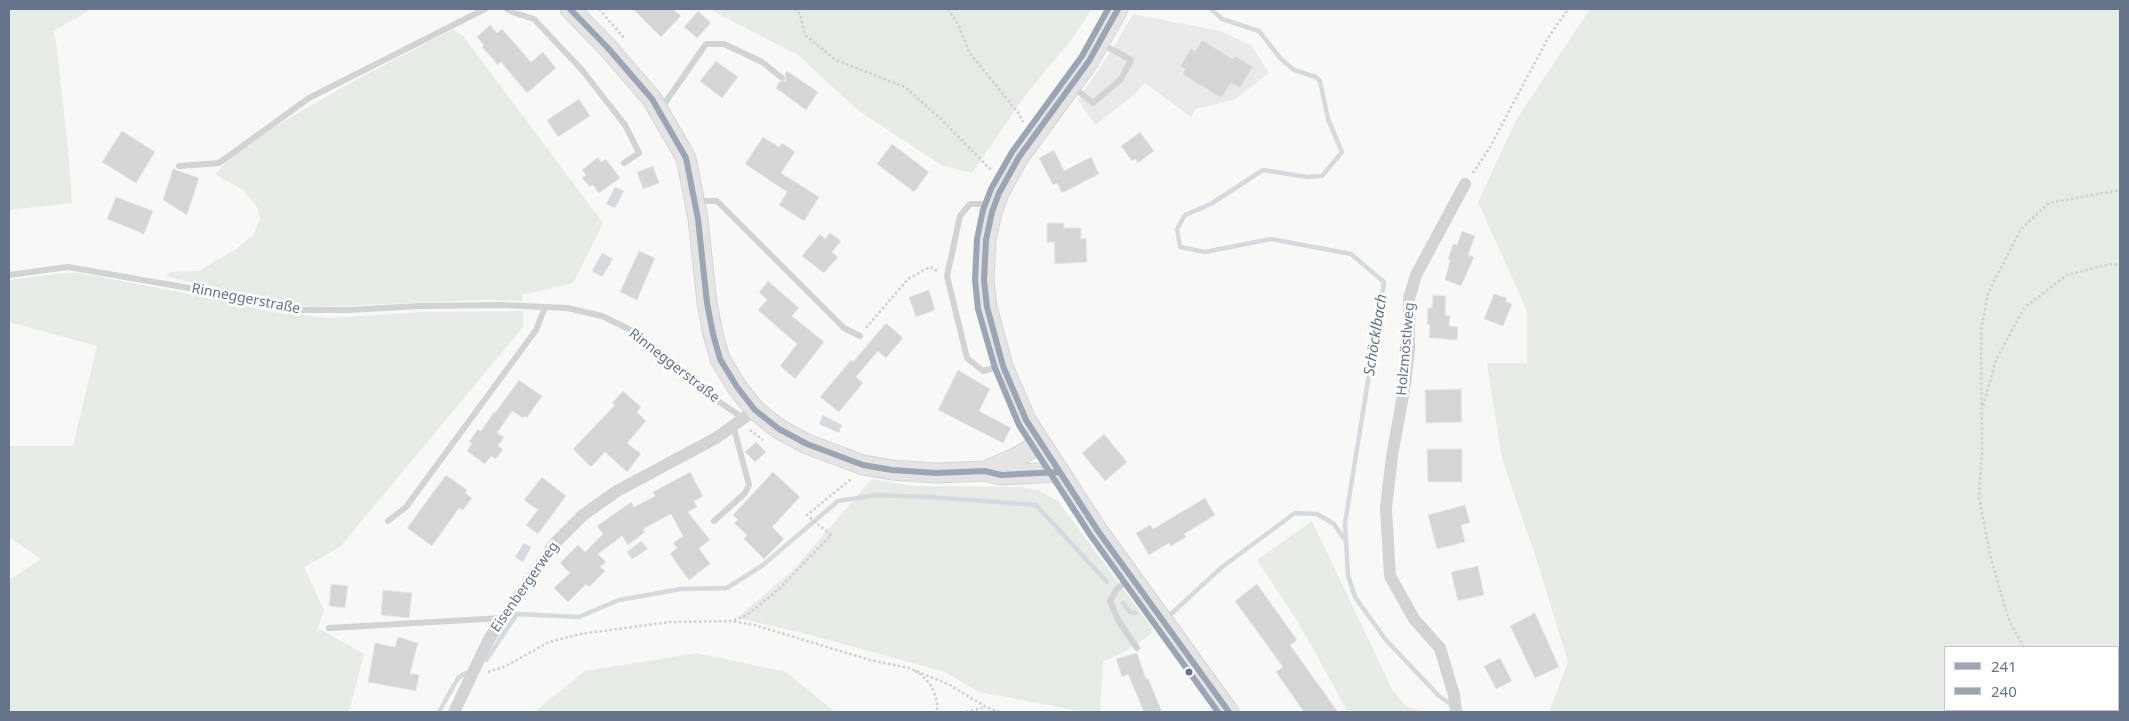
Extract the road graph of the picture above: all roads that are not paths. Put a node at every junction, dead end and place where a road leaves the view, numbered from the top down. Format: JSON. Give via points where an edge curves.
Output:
{"nodes":[{"id":1,"x":485,"y":9,"type":"edge"},
{"id":2,"x":507,"y":9,"type":"edge"},
{"id":3,"x":570,"y":9,"type":"edge"},
{"id":4,"x":1118,"y":9,"type":"edge"},
{"id":5,"x":1100,"y":43,"type":"junction"},
{"id":6,"x":782,"y":78,"type":"dead end"},
{"id":7,"x":1071,"y":86,"type":"junction"},
{"id":8,"x":659,"y":111,"type":"junction"},
{"id":9,"x":624,"y":163,"type":"dead end"},
{"id":10,"x":179,"y":166,"type":"dead end"},
{"id":11,"x":1465,"y":184,"type":"road end"},
{"id":12,"x":695,"y":200,"type":"junction"},
{"id":13,"x":992,"y":212,"type":"junction"},
{"id":14,"x":9,"y":274,"type":"edge"},
{"id":15,"x":545,"y":307,"type":"junction"},
{"id":16,"x":860,"y":336,"type":"road end"},
{"id":17,"x":1003,"y":366,"type":"junction"},
{"id":18,"x":742,"y":419,"type":"junction"},
{"id":19,"x":1040,"y":443,"type":"junction"},
{"id":20,"x":985,"y":471,"type":"junction"},
{"id":21,"x":1059,"y":472,"type":"junction"},
{"id":22,"x":388,"y":521,"type":"dead end"},
{"id":23,"x":714,"y":521,"type":"dead end"},
{"id":24,"x":1131,"y":578,"type":"junction"},
{"id":25,"x":502,"y":618,"type":"junction"},
{"id":26,"x":329,"y":628,"type":"dead end"},
{"id":27,"x":1137,"y":648,"type":"dead end"},
{"id":28,"x":454,"y":712,"type":"edge"},
{"id":29,"x":1229,"y":712,"type":"edge"},
{"id":30,"x":1456,"y":712,"type":"edge"}],
"edges":[{"from":1,"to":10,"type":"lane","via":[[309,98],[219,163]]},
{"from":2,"to":9,"type":"lane","via":[[534,19],[588,76],[625,126],[639,153]]},
{"from":3,"to":8,"type":"main road","name":"Rinneggerstraße","via":[[608,48]]},
{"from":4,"to":5,"type":"main road"},
{"from":5,"to":7,"type":"main road"},
{"from":5,"to":7,"type":"lane","via":[[1131,60],[1121,79],[1093,103]]},
{"from":6,"to":8,"type":"lane","via":[[762,62],[724,44],[706,44]]},
{"from":7,"to":13,"type":"main road","via":[[1005,181]]},
{"from":8,"to":12,"type":"main road","name":"Rinneggerstraße","via":[[686,158]]},
{"from":11,"to":30,"type":"street","name":"Holzmöstlweg","via":[[1416,275],[1410,299],[1405,384],[1386,508],[1390,576],[1414,619],[1440,648]]},
{"from":12,"to":16,"type":"lane","via":[[717,201],[844,328]]},
{"from":12,"to":18,"type":"main road","name":"Rinneggerstraße","via":[[712,334],[720,359],[737,387]]},
{"from":13,"to":17,"type":"main road","via":[[986,240],[984,280],[987,307]]},
{"from":13,"to":17,"type":"lane","via":[[980,204],[970,204],[960,216],[947,276],[967,358],[984,371]]},
{"from":14,"to":15,"type":"lane","name":"Rinneggerstraße","via":[[68,267],[303,310],[418,306]]},
{"from":15,"to":18,"type":"lane","name":"Rinneggerstraße","via":[[602,316],[635,332]]},
{"from":15,"to":22,"type":"lane","via":[[536,330],[406,507]]},
{"from":17,"to":19,"type":"main road","via":[[1026,420]]},
{"from":18,"to":20,"type":"main road","name":"Rinneggerstraße","via":[[779,429],[807,444],[863,465],[936,473]]},
{"from":18,"to":23,"type":"lane","via":[[749,485],[745,493]]},
{"from":18,"to":25,"type":"street","name":"Eisenbergerweg","via":[[716,438],[617,490],[583,515],[555,543]]},
{"from":19,"to":20,"type":"main road","name":"Rinneggerstraße"},
{"from":19,"to":21,"type":"main road"},
{"from":20,"to":21,"type":"main road","name":"Rinneggerstraße","via":[[1001,475]]},
{"from":21,"to":24,"type":"main road"},
{"from":24,"to":27,"type":"lane","via":[[1117,589],[1110,601],[1118,620]]},
{"from":24,"to":29,"type":"main road"},
{"from":25,"to":26,"type":"lane"},
{"from":25,"to":28,"type":"street","name":"Eisenbergerweg"}]}
